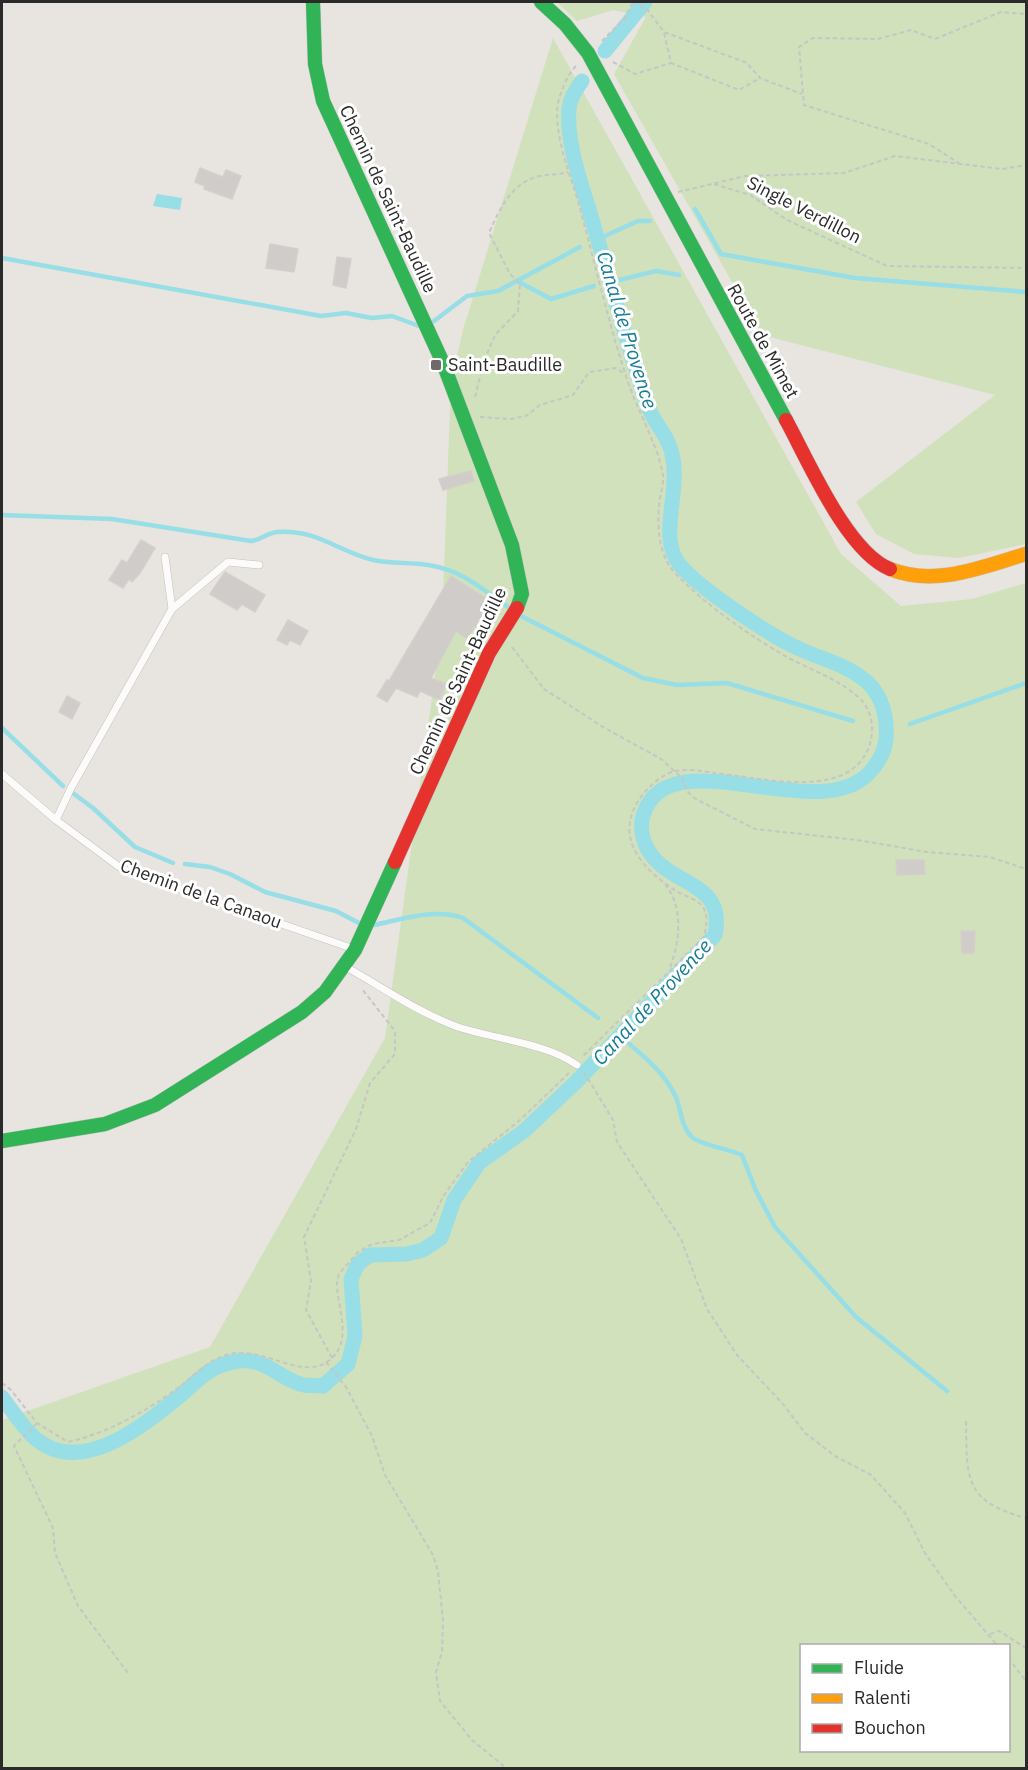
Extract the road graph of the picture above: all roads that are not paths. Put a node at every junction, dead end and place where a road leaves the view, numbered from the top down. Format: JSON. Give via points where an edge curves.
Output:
{"nodes":[{"id":1,"x":314,"y":2,"type":"edge"},
{"id":2,"x":541,"y":2,"type":"edge"},
{"id":3,"x":1026,"y":554,"type":"edge"},
{"id":4,"x":165,"y":557,"type":"dead end"},
{"id":5,"x":259,"y":565,"type":"dead end"},
{"id":6,"x":172,"y":609,"type":"junction"},
{"id":7,"x":2,"y":774,"type":"edge"},
{"id":8,"x":56,"y":820,"type":"junction"},
{"id":9,"x":355,"y":950,"type":"junction"},
{"id":10,"x":345,"y":967,"type":"junction"},
{"id":11,"x":579,"y":1067,"type":"road end"},
{"id":12,"x":2,"y":1141,"type":"edge"}],
"edges":[{"from":1,"to":9,"type":"street","name":"Chemin de Saint-Baudille","via":[[315,64],[323,101],[428,326],[512,545],[522,594],[489,653]]},
{"from":2,"to":3,"type":"street","name":"Route de Mimet","via":[[588,53],[845,527],[864,553],[890,571],[921,578]]},
{"from":4,"to":6,"type":"lane"},
{"from":5,"to":6,"type":"lane","via":[[228,562]]},
{"from":6,"to":8,"type":"lane"},
{"from":7,"to":8,"type":"lane","name":"Chemin de la Canaou"},
{"from":8,"to":9,"type":"lane","name":"Chemin de la Canaou","via":[[122,869]]},
{"from":9,"to":10,"type":"street","name":"Chemin de Saint-Baudille"},
{"from":10,"to":11,"type":"lane","via":[[424,1013],[481,1034],[517,1041]]},
{"from":10,"to":12,"type":"street","name":"Chemin de Saint-Baudille","via":[[325,992],[286,1023],[155,1105],[105,1124]]}]}
